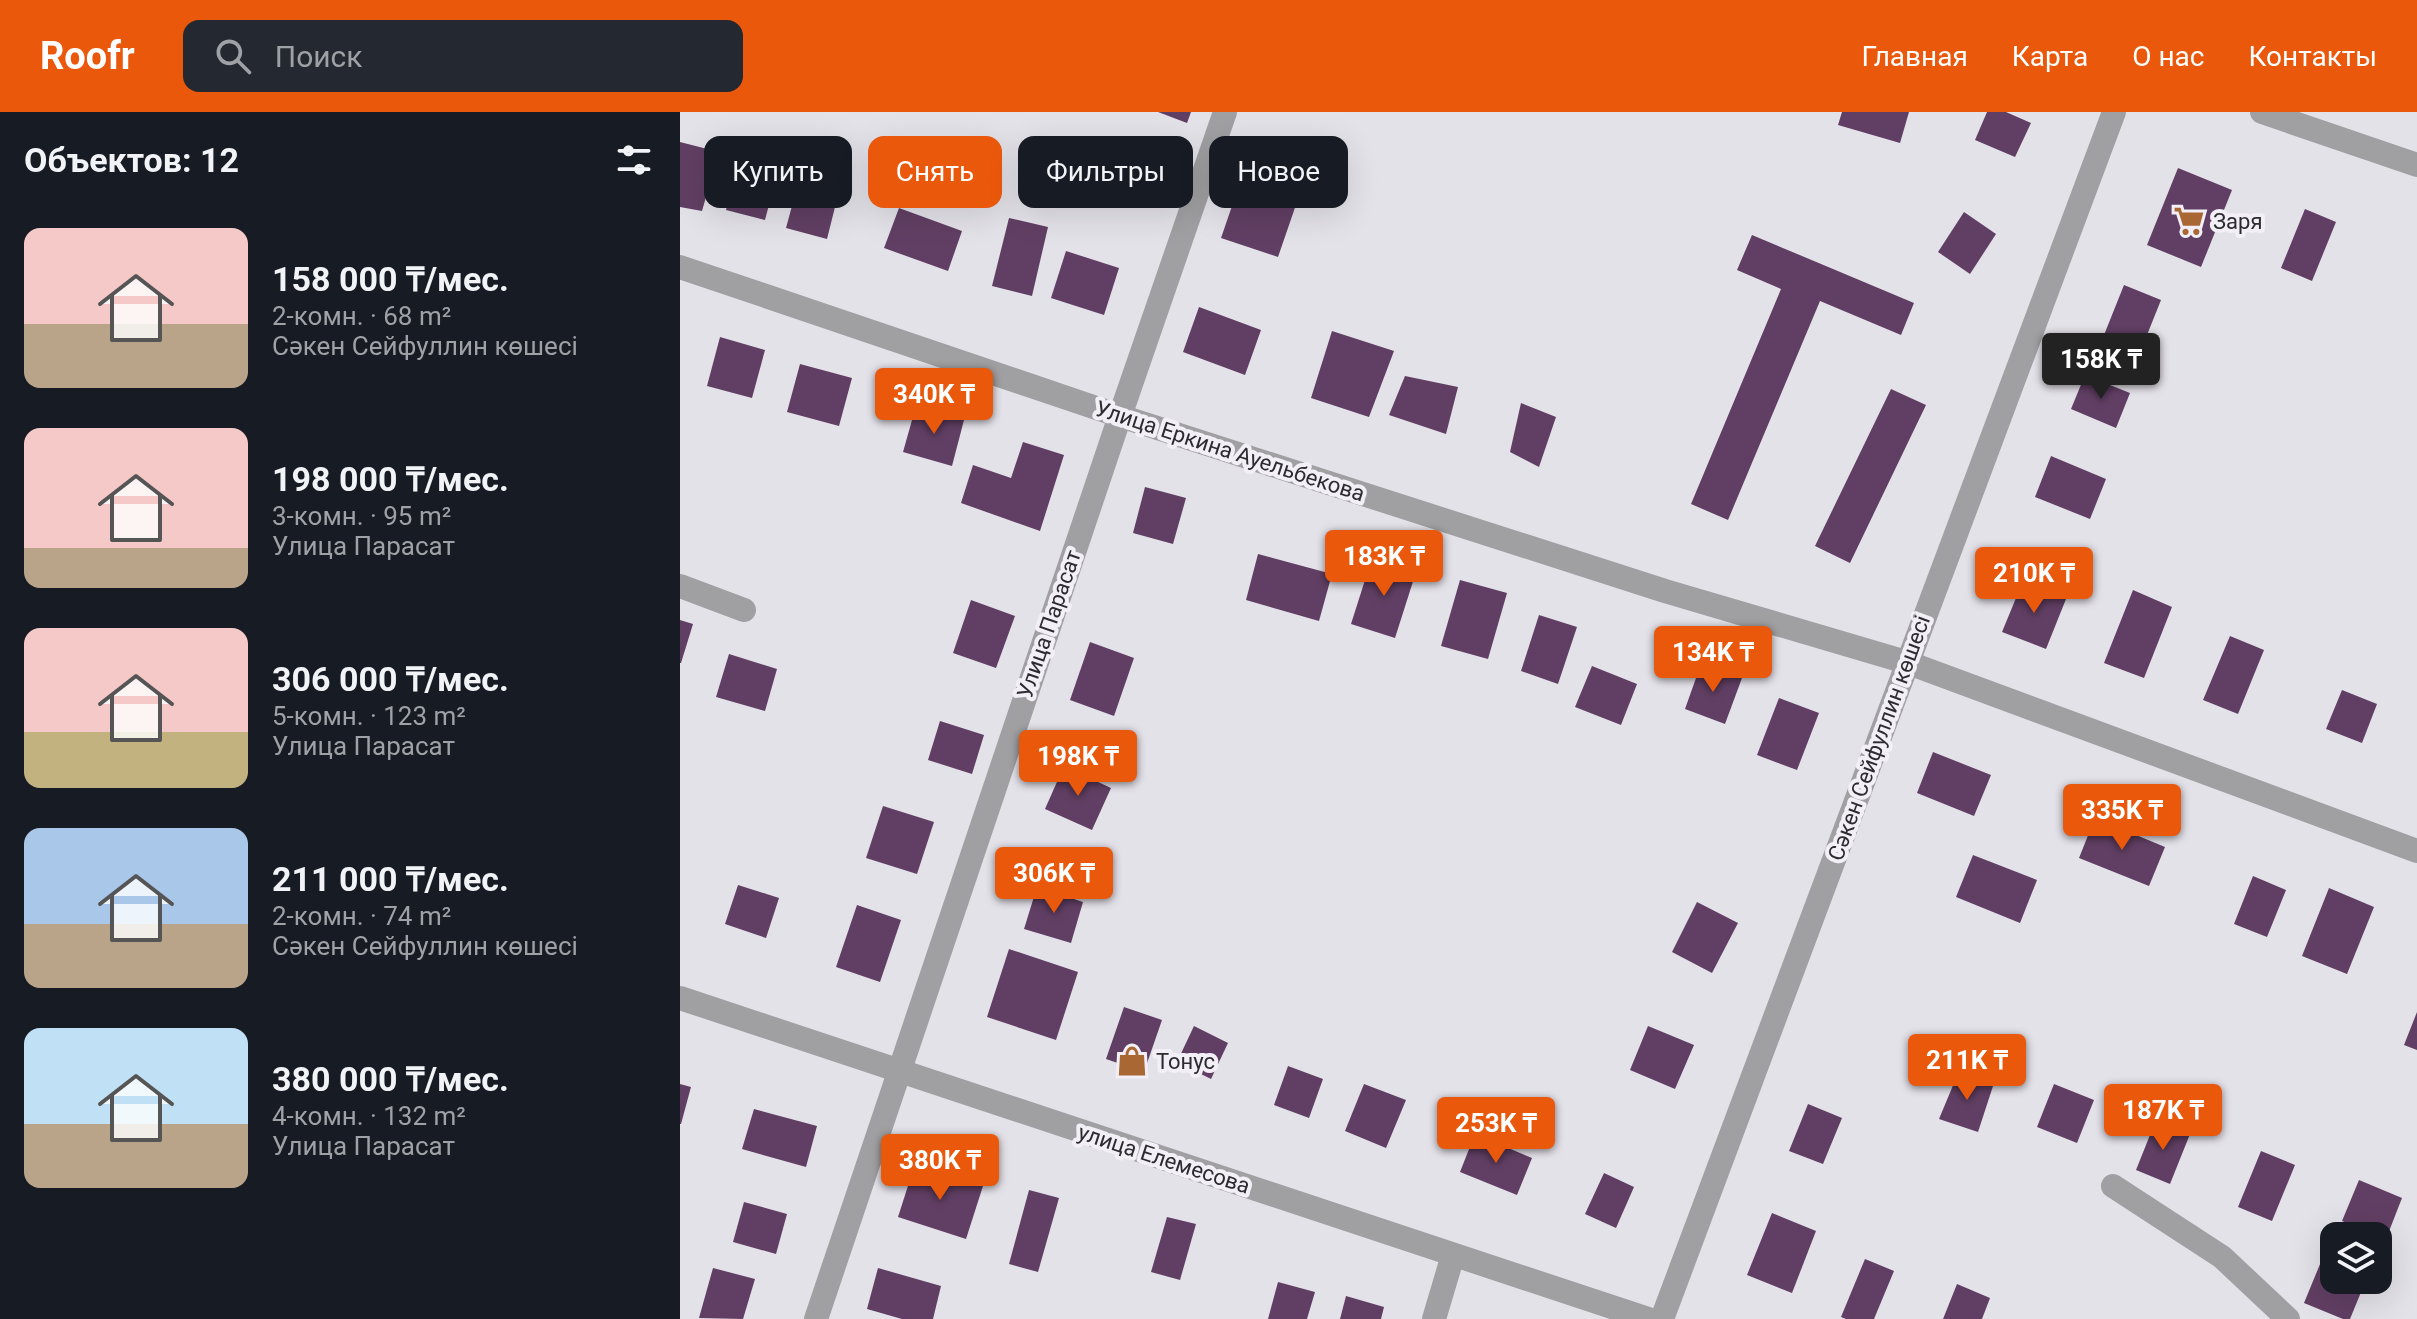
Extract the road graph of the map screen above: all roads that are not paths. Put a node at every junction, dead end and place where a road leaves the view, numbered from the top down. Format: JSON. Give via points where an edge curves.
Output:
{"nodes":[{"id":1,"x":1225,"y":112,"type":"edge"},
{"id":2,"x":2114,"y":112,"type":"edge"},
{"id":3,"x":2262,"y":112,"type":"edge"},
{"id":4,"x":2417,"y":165,"type":"edge"},
{"id":5,"x":680,"y":267,"type":"edge"},
{"id":6,"x":1120,"y":416,"type":"junction"},
{"id":7,"x":680,"y":586,"type":"edge"},
{"id":8,"x":744,"y":610,"type":"dead end"},
{"id":9,"x":1906,"y":662,"type":"junction"},
{"id":10,"x":2417,"y":851,"type":"edge"},
{"id":11,"x":680,"y":998,"type":"edge"},
{"id":12,"x":898,"y":1072,"type":"junction"},
{"id":13,"x":2113,"y":1186,"type":"dead end"},
{"id":14,"x":1453,"y":1255,"type":"junction"},
{"id":15,"x":816,"y":1319,"type":"edge"},
{"id":16,"x":1434,"y":1319,"type":"edge"},
{"id":17,"x":1648,"y":1319,"type":"edge"},
{"id":18,"x":1662,"y":1319,"type":"edge"},
{"id":19,"x":2288,"y":1319,"type":"edge"}],
"edges":[{"from":1,"to":6,"type":"street","name":"Улица Парасат"},
{"from":2,"to":9,"type":"street","name":"Сәкен Сейфуллин көшесі"},
{"from":3,"to":4,"type":"street"},
{"from":5,"to":6,"type":"street","name":"Улица Еркина Ауельбекова"},
{"from":6,"to":9,"type":"street","name":"Улица Еркина Ауельбекова","via":[[1665,591]]},
{"from":6,"to":12,"type":"street","name":"Улица Парасат"},
{"from":7,"to":8,"type":"street"},
{"from":9,"to":10,"type":"street","name":"Улица Еркина Ауельбекова"},
{"from":9,"to":18,"type":"street","name":"Сәкен Сейфуллин көшесі"},
{"from":11,"to":12,"type":"street","name":"улица Елемесова"},
{"from":12,"to":14,"type":"street","name":"улица Елемесова"},
{"from":12,"to":15,"type":"street","name":"Улица Парасат"},
{"from":13,"to":19,"type":"street","via":[[2222,1257]]},
{"from":14,"to":16,"type":"street"},
{"from":14,"to":17,"type":"street","name":"улица Елемесова"}]}
